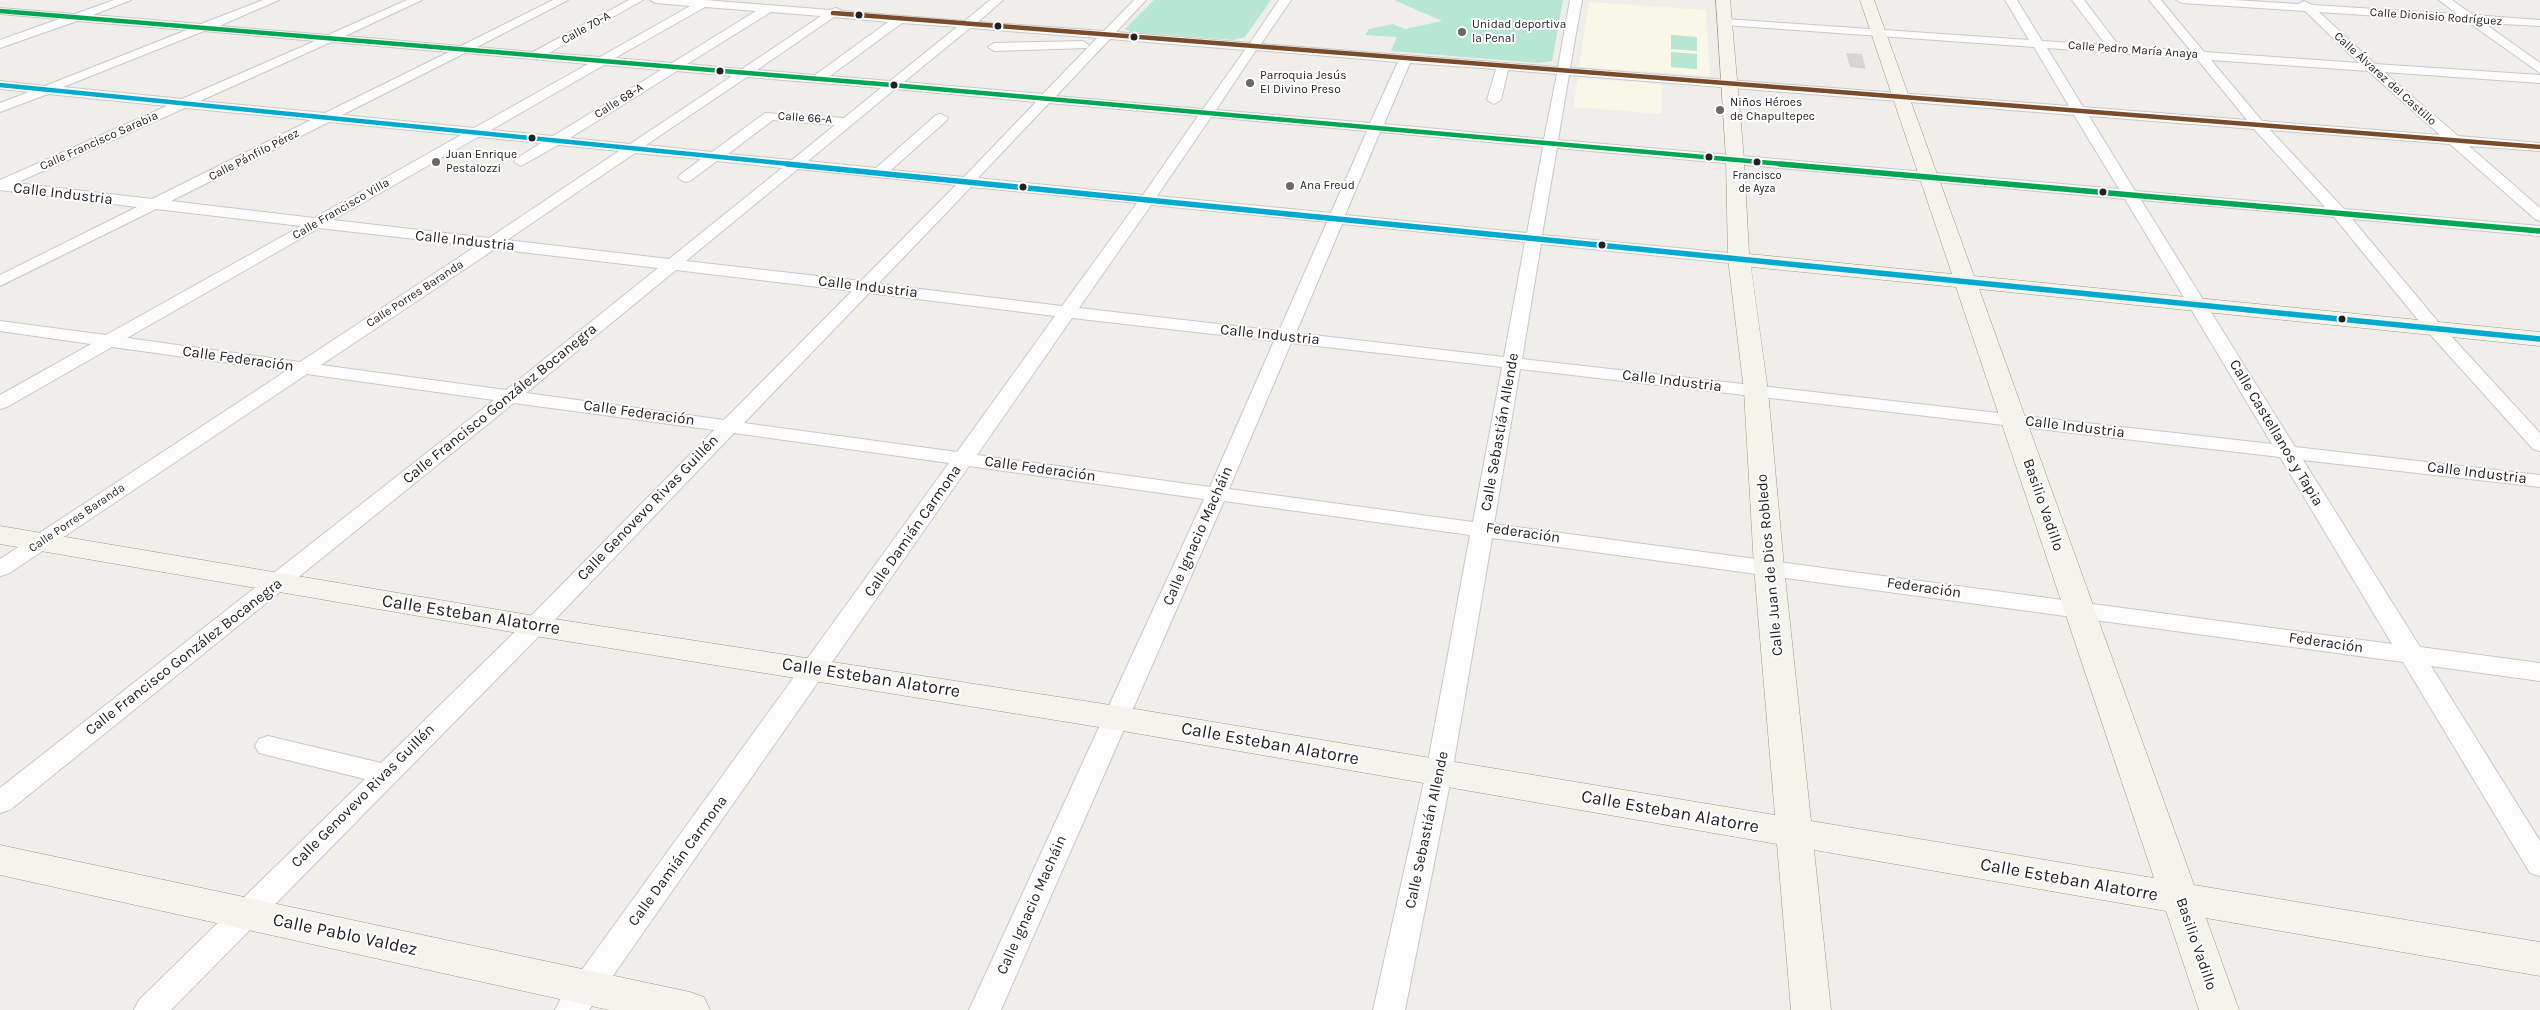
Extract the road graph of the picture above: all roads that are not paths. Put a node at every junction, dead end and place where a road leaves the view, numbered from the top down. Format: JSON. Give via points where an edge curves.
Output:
{"nodes":[{"id":1,"x":23,"y":0,"type":"edge"},
{"id":2,"x":125,"y":0,"type":"edge"},
{"id":3,"x":273,"y":0,"type":"edge"},
{"id":4,"x":416,"y":0,"type":"edge"},
{"id":5,"x":562,"y":0,"type":"edge"},
{"id":6,"x":637,"y":0,"type":"edge"},
{"id":7,"x":656,"y":0,"type":"edge"},
{"id":8,"x":852,"y":0,"type":"edge"},
{"id":9,"x":997,"y":0,"type":"edge"},
{"id":10,"x":1140,"y":0,"type":"edge"},
{"id":11,"x":1285,"y":0,"type":"edge"},
{"id":12,"x":1576,"y":0,"type":"edge"},
{"id":13,"x":1867,"y":0,"type":"edge"},
{"id":14,"x":2011,"y":0,"type":"edge"},
{"id":15,"x":2078,"y":0,"type":"edge"},
{"id":16,"x":2155,"y":0,"type":"edge"},
{"id":17,"x":2182,"y":0,"type":"edge"},
{"id":18,"x":2445,"y":0,"type":"edge"},
{"id":19,"x":706,"y":2,"type":"edge"},
{"id":20,"x":2303,"y":4,"type":"edge"},
{"id":21,"x":768,"y":8,"type":"junction"},
{"id":22,"x":0,"y":9,"type":"edge"},
{"id":23,"x":1724,"y":11,"type":"edge"},
{"id":24,"x":832,"y":13,"type":"junction"},
{"id":25,"x":81,"y":16,"type":"junction"},
{"id":26,"x":900,"y":19,"type":"junction"},
{"id":27,"x":2471,"y":19,"type":"junction"},
{"id":28,"x":2540,"y":23,"type":"edge"},
{"id":29,"x":967,"y":24,"type":"junction"},
{"id":30,"x":206,"y":27,"type":"junction"},
{"id":31,"x":1878,"y":32,"type":"junction"},
{"id":32,"x":332,"y":38,"type":"junction"},
{"id":33,"x":1102,"y":40,"type":"junction"},
{"id":34,"x":0,"y":44,"type":"edge"},
{"id":35,"x":2038,"y":44,"type":"junction"},
{"id":36,"x":1253,"y":46,"type":"junction"},
{"id":37,"x":994,"y":48,"type":"dead end"},
{"id":38,"x":463,"y":49,"type":"junction"},
{"id":39,"x":2115,"y":49,"type":"junction"},
{"id":40,"x":536,"y":55,"type":"junction"},
{"id":41,"x":2199,"y":55,"type":"junction"},
{"id":42,"x":1404,"y":59,"type":"junction"},
{"id":43,"x":603,"y":60,"type":"junction"},
{"id":44,"x":1503,"y":66,"type":"junction"},
{"id":45,"x":674,"y":67,"type":"junction"},
{"id":46,"x":2371,"y":67,"type":"junction"},
{"id":47,"x":2540,"y":68,"type":"edge"},
{"id":48,"x":1564,"y":71,"type":"junction"},
{"id":49,"x":745,"y":73,"type":"junction"},
{"id":50,"x":818,"y":79,"type":"junction"},
{"id":51,"x":2540,"y":79,"type":"edge"},
{"id":52,"x":1730,"y":84,"type":"junction"},
{"id":53,"x":0,"y":85,"type":"edge"},
{"id":54,"x":892,"y":85,"type":"junction"},
{"id":55,"x":47,"y":90,"type":"junction"},
{"id":56,"x":1901,"y":98,"type":"junction"},
{"id":57,"x":1046,"y":99,"type":"junction"},
{"id":58,"x":1494,"y":100,"type":"dead end"},
{"id":59,"x":185,"y":103,"type":"junction"},
{"id":60,"x":0,"y":108,"type":"edge"},
{"id":61,"x":2079,"y":111,"type":"junction"},
{"id":62,"x":1206,"y":114,"type":"junction"},
{"id":63,"x":328,"y":118,"type":"junction"},
{"id":64,"x":941,"y":118,"type":"dead end"},
{"id":65,"x":848,"y":122,"type":"junction"},
{"id":66,"x":2260,"y":126,"type":"junction"},
{"id":67,"x":1373,"y":128,"type":"junction"},
{"id":68,"x":476,"y":132,"type":"junction"},
{"id":69,"x":556,"y":140,"type":"junction"},
{"id":70,"x":2454,"y":141,"type":"junction"},
{"id":71,"x":1551,"y":144,"type":"junction"},
{"id":72,"x":634,"y":148,"type":"junction"},
{"id":73,"x":2540,"y":148,"type":"edge"},
{"id":74,"x":715,"y":156,"type":"junction"},
{"id":75,"x":1735,"y":159,"type":"junction"},
{"id":76,"x":521,"y":162,"type":"dead end"},
{"id":77,"x":795,"y":164,"type":"junction"},
{"id":78,"x":879,"y":173,"type":"junction"},
{"id":79,"x":1929,"y":176,"type":"junction"},
{"id":80,"x":685,"y":178,"type":"dead end"},
{"id":81,"x":967,"y":182,"type":"junction"},
{"id":82,"x":0,"y":185,"type":"edge"},
{"id":83,"x":2130,"y":194,"type":"junction"},
{"id":84,"x":1147,"y":200,"type":"junction"},
{"id":85,"x":154,"y":206,"type":"junction"},
{"id":86,"x":2338,"y":212,"type":"junction"},
{"id":87,"x":2540,"y":216,"type":"edge"},
{"id":88,"x":1334,"y":218,"type":"junction"},
{"id":89,"x":315,"y":224,"type":"junction"},
{"id":90,"x":2540,"y":230,"type":"edge"},
{"id":91,"x":1534,"y":238,"type":"junction"},
{"id":92,"x":492,"y":244,"type":"junction"},
{"id":93,"x":1739,"y":259,"type":"junction"},
{"id":94,"x":673,"y":264,"type":"junction"},
{"id":95,"x":0,"y":281,"type":"edge"},
{"id":96,"x":1965,"y":281,"type":"junction"},
{"id":97,"x":865,"y":287,"type":"junction"},
{"id":98,"x":2197,"y":304,"type":"junction"},
{"id":99,"x":1068,"y":312,"type":"junction"},
{"id":100,"x":0,"y":326,"type":"edge"},
{"id":101,"x":2434,"y":328,"type":"junction"},
{"id":102,"x":1285,"y":336,"type":"junction"},
{"id":103,"x":2540,"y":339,"type":"edge"},
{"id":104,"x":111,"y":341,"type":"junction"},
{"id":105,"x":1512,"y":363,"type":"junction"},
{"id":106,"x":303,"y":368,"type":"junction"},
{"id":107,"x":1756,"y":390,"type":"junction"},
{"id":108,"x":512,"y":395,"type":"junction"},
{"id":109,"x":0,"y":403,"type":"edge"},
{"id":110,"x":2014,"y":420,"type":"junction"},
{"id":111,"x":728,"y":425,"type":"junction"},
{"id":112,"x":2540,"y":445,"type":"edge"},
{"id":113,"x":2287,"y":452,"type":"junction"},
{"id":114,"x":964,"y":459,"type":"junction"},
{"id":115,"x":2540,"y":481,"type":"edge"},
{"id":116,"x":1217,"y":494,"type":"junction"},
{"id":117,"x":1308,"y":505,"type":"joint"},
{"id":118,"x":1483,"y":528,"type":"junction"},
{"id":119,"x":0,"y":535,"type":"edge"},
{"id":120,"x":41,"y":542,"type":"junction"},
{"id":121,"x":1769,"y":567,"type":"junction"},
{"id":122,"x":0,"y":569,"type":"edge"},
{"id":123,"x":278,"y":582,"type":"junction"},
{"id":124,"x":2079,"y":609,"type":"junction"},
{"id":125,"x":535,"y":626,"type":"junction"},
{"id":126,"x":2411,"y":654,"type":"junction"},
{"id":127,"x":815,"y":669,"type":"junction"},
{"id":128,"x":2540,"y":672,"type":"edge"},
{"id":129,"x":1117,"y":718,"type":"junction"},
{"id":130,"x":268,"y":746,"type":"dead end"},
{"id":131,"x":1439,"y":773,"type":"junction"},
{"id":132,"x":385,"y":774,"type":"junction"},
{"id":133,"x":0,"y":803,"type":"edge"},
{"id":134,"x":1795,"y":833,"type":"junction"},
{"id":135,"x":0,"y":860,"type":"edge"},
{"id":136,"x":2540,"y":865,"type":"edge"},
{"id":137,"x":2180,"y":898,"type":"junction"},
{"id":138,"x":245,"y":913,"type":"junction"},
{"id":139,"x":2540,"y":959,"type":"edge"},
{"id":140,"x":579,"y":999,"type":"edge"},
{"id":141,"x":150,"y":1010,"type":"edge"},
{"id":142,"x":690,"y":1010,"type":"edge"},
{"id":143,"x":985,"y":1010,"type":"edge"},
{"id":144,"x":1389,"y":1010,"type":"edge"},
{"id":145,"x":1812,"y":1010,"type":"edge"},
{"id":146,"x":2219,"y":1010,"type":"edge"}],
"edges":[{"from":1,"to":22,"type":"street"},
{"from":2,"to":25,"type":"street"},
{"from":3,"to":30,"type":"street"},
{"from":4,"to":32,"type":"street","name":"Calle Francisco Sarabia"},
{"from":5,"to":38,"type":"street","name":"Calle Pánfilo Pérez"},
{"from":6,"to":40,"type":"street","name":"Calle 70-A"},
{"from":7,"to":19,"type":"street"},
{"from":8,"to":24,"type":"street","name":"Calle Porres Baranda"},
{"from":9,"to":29,"type":"street","name":"Calle Francisco González Bocanegra"},
{"from":10,"to":33,"type":"street","name":"Calle Genovevo Rivas Guillén"},
{"from":11,"to":36,"type":"street","name":"Calle Damián Carmona"},
{"from":12,"to":48,"type":"street","name":"Calle Sebastián Allende"},
{"from":13,"to":31,"type":"street","name":"Basilio Vadillo"},
{"from":14,"to":35,"type":"street","name":"Calle Castellanos y Tapia"},
{"from":15,"to":39,"type":"street"},
{"from":16,"to":41,"type":"street"},
{"from":17,"to":20,"type":"street","name":"Calle Dionisio Rodríguez"},
{"from":18,"to":27,"type":"street"},
{"from":19,"to":21,"type":"street"},
{"from":19,"to":43,"type":"street","name":"Calle Francisco Villa"},
{"from":20,"to":27,"type":"street","name":"Calle Dionisio Rodríguez"},
{"from":20,"to":46,"type":"street","name":"Calle Álvarez del Castillo"},
{"from":21,"to":24,"type":"street"},
{"from":21,"to":45,"type":"street","name":"Calle 68-A"},
{"from":22,"to":25,"type":"street"},
{"from":23,"to":31,"type":"street","name":"Calle Pedro María Anaya"},
{"from":23,"to":52,"type":"street","name":"Calle Juan de Dios Robledo"},
{"from":24,"to":26,"type":"street"},
{"from":24,"to":49,"type":"street","name":"Calle Porres Baranda"},
{"from":25,"to":30,"type":"street"},
{"from":25,"to":34,"type":"street"},
{"from":26,"to":29,"type":"street"},
{"from":26,"to":50,"type":"street"},
{"from":27,"to":28,"type":"street","name":"Calle Dionisio Rodríguez"},
{"from":27,"to":47,"type":"street"},
{"from":29,"to":33,"type":"street"},
{"from":29,"to":54,"type":"street","name":"Calle Francisco González Bocanegra"},
{"from":30,"to":32,"type":"street"},
{"from":30,"to":55,"type":"street"},
{"from":31,"to":35,"type":"street","name":"Calle Pedro María Anaya"},
{"from":31,"to":56,"type":"street","name":"Basilio Vadillo"},
{"from":32,"to":38,"type":"street"},
{"from":32,"to":59,"type":"street","name":"Calle Francisco Sarabia"},
{"from":33,"to":36,"type":"street"},
{"from":33,"to":37,"type":"street"},
{"from":33,"to":57,"type":"street","name":"Calle Genovevo Rivas Guillén"},
{"from":35,"to":39,"type":"street","name":"Calle Pedro María Anaya"},
{"from":35,"to":61,"type":"street","name":"Calle Castellanos y Tapia"},
{"from":36,"to":42,"type":"street"},
{"from":36,"to":62,"type":"street","name":"Calle Damián Carmona"},
{"from":38,"to":40,"type":"street"},
{"from":38,"to":63,"type":"street","name":"Calle Pánfilo Pérez"},
{"from":39,"to":41,"type":"street","name":"Calle Pedro María Anaya"},
{"from":40,"to":43,"type":"street"},
{"from":41,"to":46,"type":"street","name":"Calle Pedro María Anaya"},
{"from":41,"to":66,"type":"street"},
{"from":42,"to":44,"type":"street"},
{"from":42,"to":67,"type":"street","name":"Calle Ignacio Macháin"},
{"from":43,"to":45,"type":"street"},
{"from":43,"to":68,"type":"street","name":"Calle Francisco Villa"},
{"from":44,"to":48,"type":"street"},
{"from":44,"to":58,"type":"street"},
{"from":45,"to":49,"type":"street"},
{"from":45,"to":69,"type":"street","name":"Calle 68-A"},
{"from":46,"to":51,"type":"street","name":"Calle Pedro María Anaya"},
{"from":46,"to":70,"type":"street","name":"Calle Álvarez del Castillo"},
{"from":48,"to":52,"type":"street"},
{"from":48,"to":71,"type":"street","name":"Calle Sebastián Allende"},
{"from":49,"to":50,"type":"street"},
{"from":49,"to":72,"type":"street","name":"Calle Porres Baranda"},
{"from":50,"to":54,"type":"street"},
{"from":52,"to":56,"type":"street"},
{"from":52,"to":75,"type":"street","name":"Calle Juan de Dios Robledo"},
{"from":53,"to":55,"type":"street"},
{"from":54,"to":57,"type":"street"},
{"from":54,"to":65,"type":"street","name":"Calle Francisco González Bocanegra"},
{"from":55,"to":59,"type":"street"},
{"from":55,"to":60,"type":"street"},
{"from":56,"to":61,"type":"street"},
{"from":56,"to":79,"type":"street","name":"Basilio Vadillo"},
{"from":57,"to":62,"type":"street"},
{"from":57,"to":81,"type":"street","name":"Calle Genovevo Rivas Guillén"},
{"from":59,"to":63,"type":"street"},
{"from":59,"to":82,"type":"street","name":"Calle Francisco Sarabia"},
{"from":61,"to":66,"type":"street"},
{"from":61,"to":83,"type":"street","name":"Calle Castellanos y Tapia"},
{"from":62,"to":67,"type":"street"},
{"from":62,"to":84,"type":"street","name":"Calle Damián Carmona"},
{"from":63,"to":68,"type":"street"},
{"from":63,"to":85,"type":"street","name":"Calle Pánfilo Pérez"},
{"from":64,"to":78,"type":"street"},
{"from":65,"to":74,"type":"street","name":"Calle 66-A","via":[[770,116]]},
{"from":65,"to":77,"type":"street","name":"Calle Francisco González Bocanegra"},
{"from":66,"to":70,"type":"street"},
{"from":66,"to":86,"type":"street"},
{"from":67,"to":71,"type":"street"},
{"from":67,"to":88,"type":"street","name":"Calle Ignacio Macháin"},
{"from":68,"to":69,"type":"street"},
{"from":68,"to":89,"type":"street","name":"Calle Francisco Villa"},
{"from":69,"to":72,"type":"street"},
{"from":69,"to":76,"type":"street","name":"Calle 68-A"},
{"from":70,"to":73,"type":"street"},
{"from":70,"to":87,"type":"street","name":"Calle Álvarez del Castillo"},
{"from":71,"to":75,"type":"street"},
{"from":71,"to":91,"type":"street","name":"Calle Sebastián Allende"},
{"from":72,"to":74,"type":"street"},
{"from":72,"to":92,"type":"street","name":"Calle Porres Baranda"},
{"from":74,"to":77,"type":"street"},
{"from":74,"to":80,"type":"street","name":"Calle 66-A"},
{"from":75,"to":79,"type":"street"},
{"from":75,"to":93,"type":"street","name":"Calle Juan de Dios Robledo"},
{"from":77,"to":78,"type":"street"},
{"from":77,"to":94,"type":"street","name":"Calle Francisco González Bocanegra"},
{"from":78,"to":81,"type":"street"},
{"from":79,"to":83,"type":"street"},
{"from":79,"to":96,"type":"street","name":"Basilio Vadillo"},
{"from":81,"to":84,"type":"street"},
{"from":81,"to":97,"type":"street","name":"Calle Genovevo Rivas Guillén"},
{"from":82,"to":85,"type":"street","name":"Calle Industria"},
{"from":83,"to":86,"type":"street"},
{"from":83,"to":98,"type":"street","name":"Calle Castellanos y Tapia"},
{"from":84,"to":88,"type":"street"},
{"from":84,"to":99,"type":"street","name":"Calle Damián Carmona"},
{"from":85,"to":89,"type":"street","name":"Calle Industria"},
{"from":85,"to":95,"type":"street","name":"Calle Pánfilo Pérez"},
{"from":86,"to":90,"type":"street"},
{"from":86,"to":101,"type":"street"},
{"from":88,"to":91,"type":"street"},
{"from":88,"to":102,"type":"street","name":"Calle Ignacio Macháin"},
{"from":89,"to":92,"type":"street","name":"Calle Industria"},
{"from":89,"to":104,"type":"street","name":"Calle Francisco Villa"},
{"from":91,"to":93,"type":"street"},
{"from":91,"to":105,"type":"street","name":"Calle Sebastián Allende"},
{"from":92,"to":94,"type":"street","name":"Calle Industria"},
{"from":92,"to":106,"type":"street","name":"Calle Porres Baranda"},
{"from":93,"to":96,"type":"street"},
{"from":93,"to":107,"type":"street","name":"Calle Juan de Dios Robledo"},
{"from":94,"to":97,"type":"street","name":"Calle Industria"},
{"from":94,"to":108,"type":"street","name":"Calle Francisco González Bocanegra"},
{"from":96,"to":98,"type":"street"},
{"from":96,"to":110,"type":"street","name":"Basilio Vadillo"},
{"from":97,"to":99,"type":"street","name":"Calle Industria"},
{"from":97,"to":111,"type":"street","name":"Calle Genovevo Rivas Guillén"},
{"from":98,"to":101,"type":"street"},
{"from":98,"to":113,"type":"street","name":"Calle Castellanos y Tapia"},
{"from":99,"to":102,"type":"street","name":"Calle Industria"},
{"from":99,"to":114,"type":"street","name":"Calle Damián Carmona"},
{"from":100,"to":104,"type":"street","name":"Calle Federación"},
{"from":101,"to":103,"type":"street"},
{"from":101,"to":112,"type":"street"},
{"from":102,"to":105,"type":"street","name":"Calle Industria"},
{"from":102,"to":116,"type":"street","name":"Calle Ignacio Macháin"},
{"from":104,"to":106,"type":"street","name":"Calle Federación"},
{"from":104,"to":109,"type":"street","name":"Calle Francisco Villa"},
{"from":105,"to":107,"type":"street","name":"Calle Industria"},
{"from":105,"to":118,"type":"street","name":"Calle Sebastián Allende"},
{"from":106,"to":108,"type":"street","name":"Calle Federación"},
{"from":106,"to":120,"type":"street","name":"Calle Porres Baranda"},
{"from":107,"to":110,"type":"street","name":"Calle Industria"},
{"from":107,"to":121,"type":"street","name":"Calle Juan de Dios Robledo"},
{"from":108,"to":111,"type":"street","name":"Calle Federación"},
{"from":108,"to":123,"type":"street","name":"Calle Francisco González Bocanegra"},
{"from":110,"to":113,"type":"street","name":"Calle Industria"},
{"from":110,"to":124,"type":"street","name":"Basilio Vadillo"},
{"from":111,"to":114,"type":"street","name":"Calle Federación"},
{"from":111,"to":125,"type":"street","name":"Calle Genovevo Rivas Guillén"},
{"from":113,"to":115,"type":"street","name":"Calle Industria"},
{"from":113,"to":126,"type":"street","name":"Calle Castellanos y Tapia"},
{"from":114,"to":116,"type":"street","name":"Calle Federación"},
{"from":114,"to":127,"type":"street","name":"Calle Damián Carmona"},
{"from":116,"to":117,"type":"street","name":"Calle Federación"},
{"from":116,"to":129,"type":"street","name":"Calle Ignacio Macháin"},
{"from":117,"to":118,"type":"street","name":"Federación"},
{"from":118,"to":121,"type":"street","name":"Federación"},
{"from":118,"to":131,"type":"street","name":"Calle Sebastián Allende"},
{"from":119,"to":120,"type":"street","name":"Calle Esteban Alatorre"},
{"from":120,"to":122,"type":"street","name":"Calle Porres Baranda"},
{"from":120,"to":123,"type":"street","name":"Calle Esteban Alatorre"},
{"from":121,"to":124,"type":"street","name":"Federación"},
{"from":121,"to":134,"type":"street","name":"Calle Juan de Dios Robledo"},
{"from":123,"to":125,"type":"street","name":"Calle Esteban Alatorre"},
{"from":123,"to":133,"type":"street","name":"Calle Francisco González Bocanegra"},
{"from":124,"to":126,"type":"street","name":"Federación"},
{"from":124,"to":137,"type":"street","name":"Basilio Vadillo"},
{"from":125,"to":127,"type":"street","name":"Calle Esteban Alatorre"},
{"from":125,"to":132,"type":"street","name":"Calle Genovevo Rivas Guillén"},
{"from":126,"to":128,"type":"street","name":"Federación"},
{"from":126,"to":136,"type":"street","name":"Calle Castellanos y Tapia"},
{"from":127,"to":129,"type":"street","name":"Calle Esteban Alatorre"},
{"from":127,"to":140,"type":"street","name":"Calle Damián Carmona"},
{"from":129,"to":131,"type":"street","name":"Calle Esteban Alatorre"},
{"from":129,"to":143,"type":"street","name":"Calle Ignacio Macháin"},
{"from":130,"to":132,"type":"street"},
{"from":131,"to":134,"type":"street","name":"Calle Esteban Alatorre"},
{"from":131,"to":144,"type":"street","name":"Calle Sebastián Allende"},
{"from":132,"to":138,"type":"street","name":"Calle Genovevo Rivas Guillén"},
{"from":134,"to":137,"type":"street","name":"Calle Esteban Alatorre"},
{"from":134,"to":145,"type":"street","name":"Calle Juan de Dios Robledo"},
{"from":135,"to":138,"type":"street","name":"Calle Pablo Valdez"},
{"from":137,"to":139,"type":"street","name":"Calle Esteban Alatorre"},
{"from":137,"to":146,"type":"street","name":"Basilio Vadillo"},
{"from":138,"to":140,"type":"street","name":"Calle Pablo Valdez"},
{"from":138,"to":141,"type":"street","name":"Calle Genovevo Rivas Guillén"},
{"from":140,"to":142,"type":"street","name":"Calle Pablo Valdez"}]}
